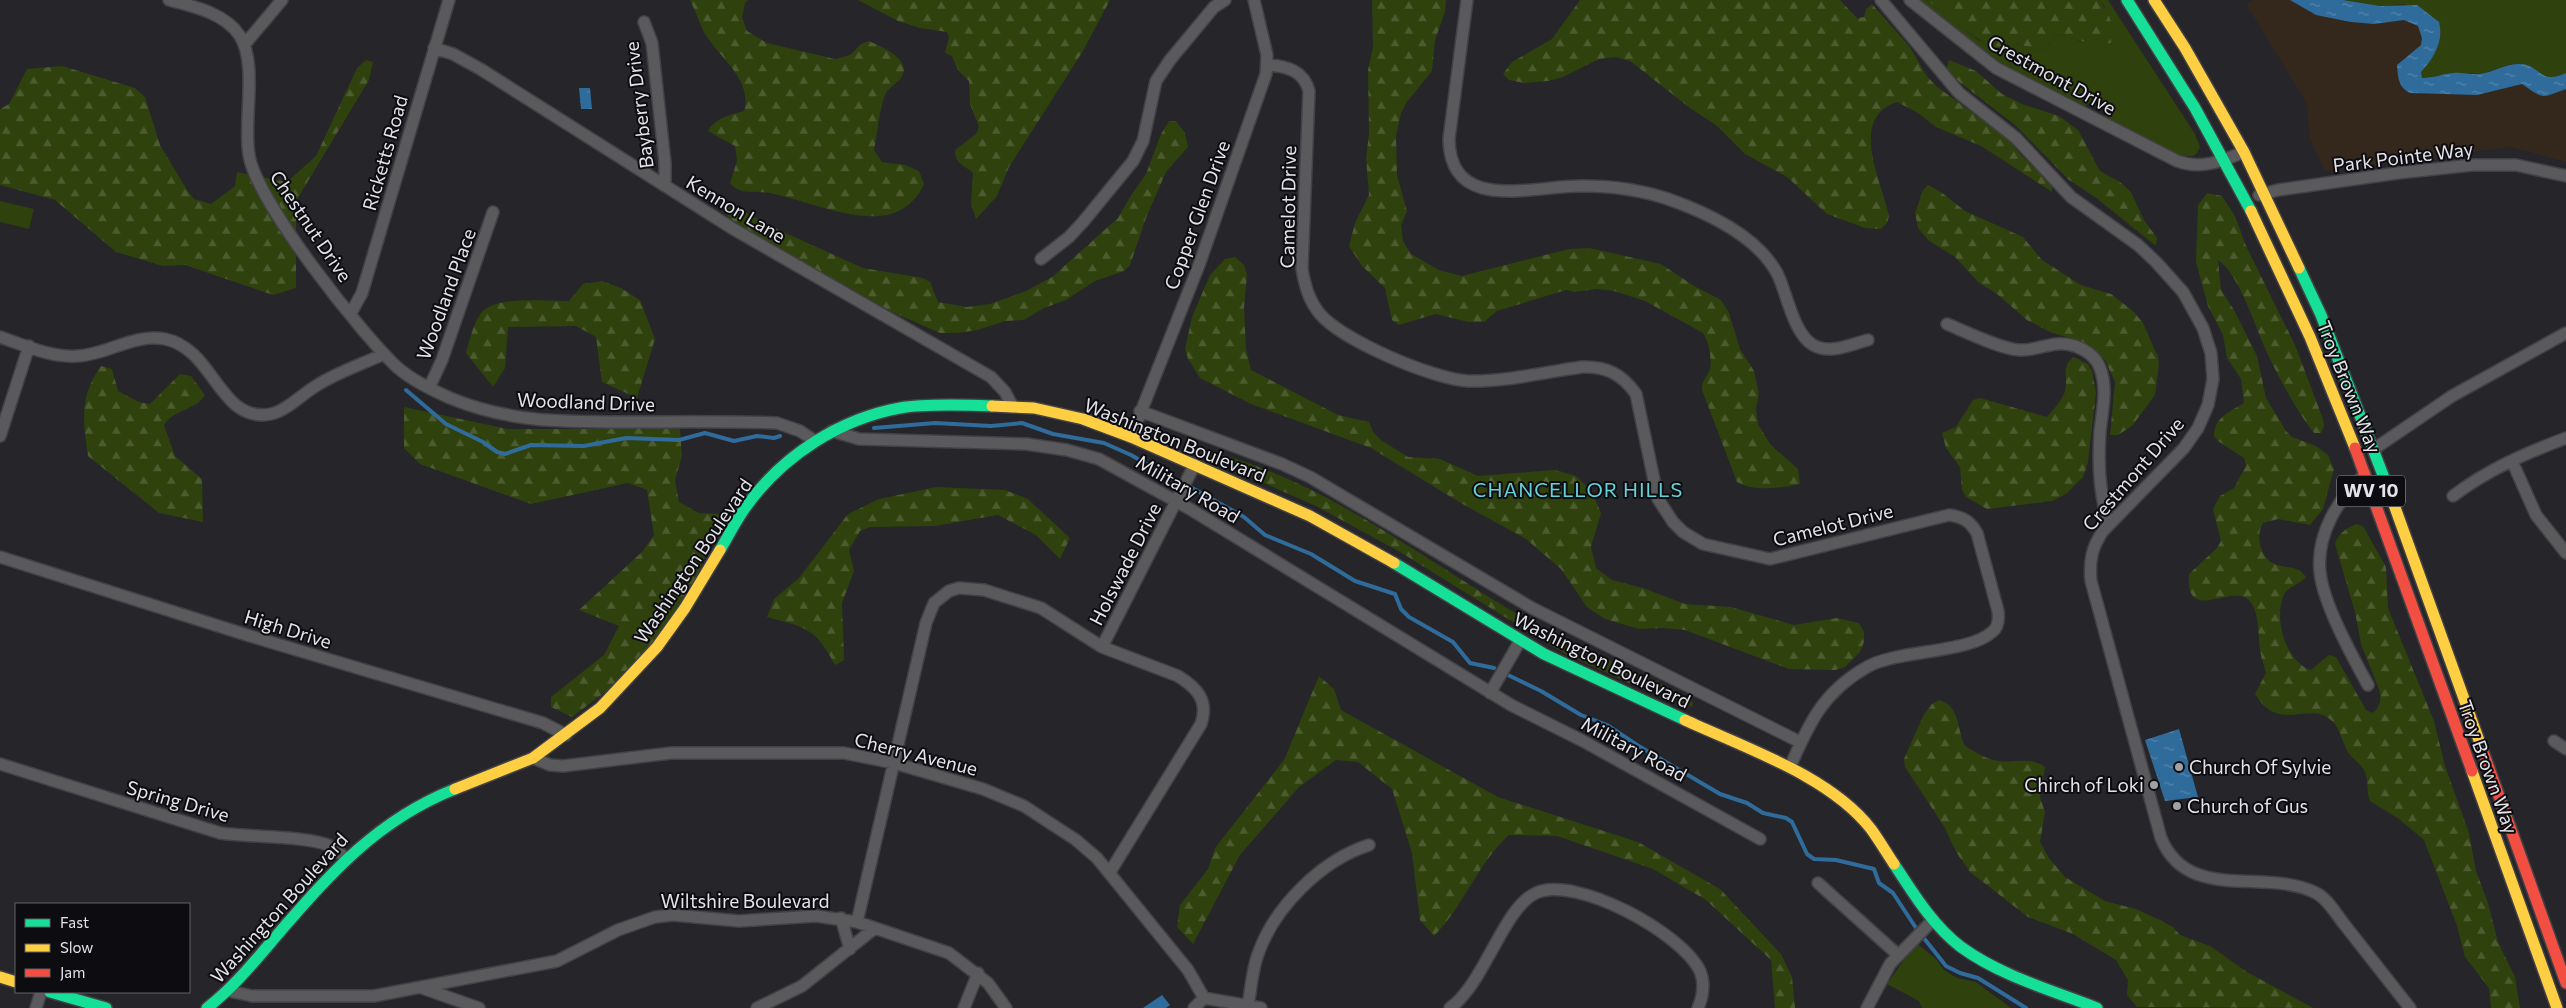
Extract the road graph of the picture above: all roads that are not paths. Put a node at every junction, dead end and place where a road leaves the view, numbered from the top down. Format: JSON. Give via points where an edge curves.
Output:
{"nodes":[{"id":1,"x":169,"y":0,"type":"edge"},
{"id":2,"x":282,"y":0,"type":"edge"},
{"id":3,"x":449,"y":0,"type":"edge"},
{"id":4,"x":1224,"y":0,"type":"edge"},
{"id":5,"x":1254,"y":0,"type":"edge"},
{"id":6,"x":1467,"y":0,"type":"edge"},
{"id":7,"x":1880,"y":0,"type":"edge"},
{"id":8,"x":1910,"y":0,"type":"edge"},
{"id":9,"x":2127,"y":0,"type":"edge"},
{"id":10,"x":2154,"y":0,"type":"edge"},
{"id":11,"x":644,"y":22,"type":"dead end"},
{"id":12,"x":244,"y":45,"type":"junction"},
{"id":13,"x":434,"y":48,"type":"junction"},
{"id":14,"x":1268,"y":65,"type":"junction"},
{"id":15,"x":2244,"y":152,"type":"junction"},
{"id":16,"x":2224,"y":160,"type":"junction"},
{"id":17,"x":2566,"y":176,"type":"edge"},
{"id":18,"x":665,"y":186,"type":"junction"},
{"id":19,"x":2265,"y":193,"type":"junction"},
{"id":20,"x":2245,"y":200,"type":"junction"},
{"id":21,"x":493,"y":212,"type":"dead end"},
{"id":22,"x":1041,"y":259,"type":"dead end"},
{"id":23,"x":350,"y":313,"type":"junction"},
{"id":24,"x":1947,"y":324,"type":"dead end"},
{"id":25,"x":2566,"y":333,"type":"edge"},
{"id":26,"x":0,"y":337,"type":"edge"},
{"id":27,"x":1868,"y":340,"type":"dead end"},
{"id":28,"x":28,"y":346,"type":"junction"},
{"id":29,"x":384,"y":354,"type":"junction"},
{"id":30,"x":428,"y":388,"type":"junction"},
{"id":31,"x":1012,"y":407,"type":"junction"},
{"id":32,"x":1140,"y":411,"type":"junction"},
{"id":33,"x":832,"y":431,"type":"junction"},
{"id":34,"x":0,"y":436,"type":"edge"},
{"id":35,"x":1131,"y":437,"type":"junction"},
{"id":36,"x":2566,"y":438,"type":"edge"},
{"id":37,"x":814,"y":441,"type":"junction"},
{"id":38,"x":2374,"y":449,"type":"junction"},
{"id":39,"x":2512,"y":460,"type":"junction"},
{"id":40,"x":1195,"y":464,"type":"junction"},
{"id":41,"x":2365,"y":474,"type":"junction"},
{"id":42,"x":2453,"y":496,"type":"dead end"},
{"id":43,"x":1176,"y":502,"type":"junction"},
{"id":44,"x":2109,"y":523,"type":"junction"},
{"id":45,"x":2566,"y":553,"type":"edge"},
{"id":46,"x":0,"y":557,"type":"edge"},
{"id":47,"x":1520,"y":641,"type":"junction"},
{"id":48,"x":1102,"y":647,"type":"junction"},
{"id":49,"x":2368,"y":685,"type":"dead end"},
{"id":50,"x":1490,"y":693,"type":"junction"},
{"id":51,"x":566,"y":735,"type":"junction"},
{"id":52,"x":2554,"y":741,"type":"dead end"},
{"id":53,"x":1800,"y":742,"type":"junction"},
{"id":54,"x":2566,"y":749,"type":"edge"},
{"id":55,"x":533,"y":758,"type":"junction"},
{"id":56,"x":894,"y":763,"type":"junction"},
{"id":57,"x":0,"y":764,"type":"edge"},
{"id":58,"x":1790,"y":767,"type":"junction"},
{"id":59,"x":1760,"y":839,"type":"dead end"},
{"id":60,"x":1369,"y":844,"type":"dead end"},
{"id":61,"x":346,"y":858,"type":"junction"},
{"id":62,"x":1110,"y":872,"type":"junction"},
{"id":63,"x":1818,"y":883,"type":"dead end"},
{"id":64,"x":841,"y":918,"type":"junction"},
{"id":65,"x":1933,"y":920,"type":"junction"},
{"id":66,"x":857,"y":922,"type":"junction"},
{"id":67,"x":875,"y":928,"type":"junction"},
{"id":68,"x":850,"y":949,"type":"junction"},
{"id":69,"x":1898,"y":954,"type":"junction"},
{"id":70,"x":978,"y":973,"type":"junction"},
{"id":71,"x":0,"y":977,"type":"edge"},
{"id":72,"x":15,"y":982,"type":"edge"},
{"id":73,"x":2566,"y":983,"type":"edge"},
{"id":74,"x":421,"y":988,"type":"junction"},
{"id":75,"x":229,"y":991,"type":"junction"},
{"id":76,"x":41,"y":993,"type":"edge"},
{"id":77,"x":54,"y":993,"type":"edge"},
{"id":78,"x":1204,"y":998,"type":"junction"},
{"id":79,"x":1248,"y":1006,"type":"junction"},
{"id":80,"x":36,"y":1008,"type":"edge"},
{"id":81,"x":106,"y":1008,"type":"edge"},
{"id":82,"x":207,"y":1008,"type":"edge"},
{"id":83,"x":478,"y":1008,"type":"edge"},
{"id":84,"x":757,"y":1008,"type":"edge"},
{"id":85,"x":964,"y":1008,"type":"edge"},
{"id":86,"x":1006,"y":1008,"type":"edge"},
{"id":87,"x":1194,"y":1008,"type":"edge"},
{"id":88,"x":1262,"y":1008,"type":"edge"},
{"id":89,"x":1450,"y":1008,"type":"edge"},
{"id":90,"x":1698,"y":1008,"type":"edge"},
{"id":91,"x":1867,"y":1008,"type":"edge"},
{"id":92,"x":2097,"y":1008,"type":"edge"},
{"id":93,"x":2410,"y":1008,"type":"edge"},
{"id":94,"x":2557,"y":1008,"type":"edge"}],
"edges":[{"from":1,"to":12,"type":"street","via":[[220,18],[239,35]]},
{"from":2,"to":12,"type":"street"},
{"from":3,"to":13,"type":"street","name":"Ricketts Road"},
{"from":4,"to":22,"type":"street","via":[[1214,7],[1162,71],[1153,91],[1143,141],[1133,161],[1069,236]]},
{"from":5,"to":14,"type":"street","name":"Copper Glen Drive"},
{"from":6,"to":27,"type":"street","via":[[1449,139],[1452,162],[1465,180],[1473,186],[1492,191],[1615,187],[1683,205],[1717,221],[1761,252],[1777,274],[1803,336],[1813,345],[1830,350]]},
{"from":7,"to":44,"type":"street","name":"Crestmont Drive","via":[[1959,93],[2016,138],[2071,196],[2156,262],[2183,292],[2203,328],[2211,353],[2213,379],[2208,405],[2198,428],[2180,451]]},
{"from":8,"to":16,"type":"street","name":"Crestmont Drive","via":[[1996,68],[2127,136],[2185,164],[2200,166]]},
{"from":9,"to":16,"type":"street","name":"Troy Brown Way","number":"WV 10"},
{"from":10,"to":15,"type":"street","name":"Troy Brown Way","number":"WV 10"},
{"from":11,"to":18,"type":"street","name":"Bayberry Drive","via":[[654,57]]},
{"from":12,"to":23,"type":"street","name":"Chestnut Drive","via":[[248,75],[247,142],[253,169],[282,221]]},
{"from":13,"to":18,"type":"street","name":"Kennon Lane","via":[[482,70]]},
{"from":13,"to":23,"type":"street","name":"Ricketts Road","via":[[362,293]]},
{"from":14,"to":32,"type":"street","name":"Copper Glen Drive","via":[[1202,256]]},
{"from":14,"to":53,"type":"street","name":"Camelot Drive","via":[[1295,71],[1302,76],[1309,91],[1302,269],[1308,296],[1332,325],[1416,368],[1450,378],[1484,380],[1582,367],[1610,370],[1630,385],[1636,394],[1654,486],[1664,511],[1683,532],[1714,548],[1770,559],[1949,515],[1966,520],[1972,526],[1977,533],[1998,611],[1999,620],[1992,632],[1975,641],[1868,666],[1824,702]]},
{"from":15,"to":16,"type":"street","name":"Crestmont Drive"},
{"from":15,"to":19,"type":"street","name":"Troy Brown Way","number":"WV 10"},
{"from":16,"to":20,"type":"street","name":"Troy Brown Way","number":"WV 10"},
{"from":17,"to":19,"type":"street","name":"Park Pointe Way","via":[[2516,165],[2472,166],[2398,173]]},
{"from":18,"to":31,"type":"street","name":"Kennon Lane","via":[[991,377],[1005,392]]},
{"from":19,"to":20,"type":"street","name":"Park Pointe Way"},
{"from":19,"to":38,"type":"street","name":"Troy Brown Way","number":"WV 10","via":[[2321,315]]},
{"from":20,"to":41,"type":"street","name":"Troy Brown Way","number":"WV 10","via":[[2324,367]]},
{"from":21,"to":30,"type":"street","name":"Woodland Place","via":[[442,360]]},
{"from":23,"to":29,"type":"street","name":"Chestnut Drive"},
{"from":24,"to":44,"type":"street","via":[[2017,350],[2065,344],[2087,352],[2096,360],[2104,390],[2101,481],[2102,500]]},
{"from":25,"to":38,"type":"street","via":[[2452,396]]},
{"from":26,"to":28,"type":"street"},
{"from":28,"to":29,"type":"street","via":[[76,356],[97,353],[136,340],[166,339],[198,356],[230,401],[246,411],[263,415],[279,411],[320,384]]},
{"from":28,"to":34,"type":"street"},
{"from":29,"to":30,"type":"street","name":"Woodland Drive"},
{"from":30,"to":37,"type":"street","name":"Woodland Drive","via":[[469,405],[517,418],[570,422],[777,423],[800,431]]},
{"from":31,"to":33,"type":"street","name":"Washington Boulevard","via":[[948,405],[901,408],[850,422]]},
{"from":31,"to":35,"type":"street","name":"Washington Boulevard","via":[[1061,413]]},
{"from":32,"to":35,"type":"street","name":"Copper Glen Drive"},
{"from":32,"to":53,"type":"street","name":"Washington Boulevard","via":[[1310,478],[1540,612]]},
{"from":33,"to":37,"type":"street","name":"Washington Boulevard"},
{"from":33,"to":43,"type":"street","name":"Military Road","via":[[859,439],[1002,443],[1066,450],[1110,463]]},
{"from":35,"to":40,"type":"street","name":"Washington Boulevard"},
{"from":36,"to":39,"type":"street"},
{"from":37,"to":51,"type":"street","name":"Washington Boulevard","via":[[772,475],[748,504],[681,614],[641,667],[600,708]]},
{"from":38,"to":73,"type":"street","name":"Troy Brown Way","number":"WV 10"},
{"from":39,"to":42,"type":"street"},
{"from":39,"to":45,"type":"street","via":[[2536,515]]},
{"from":40,"to":43,"type":"street","name":"Holswade Drive"},
{"from":40,"to":47,"type":"street","name":"Washington Boulevard","via":[[1339,531]]},
{"from":41,"to":49,"type":"street","via":[[2348,490],[2333,512],[2320,571],[2349,652]]},
{"from":41,"to":94,"type":"street","name":"Troy Brown Way","number":"WV 10"},
{"from":43,"to":48,"type":"street","name":"Holswade Drive"},
{"from":43,"to":50,"type":"street","name":"Military Road"},
{"from":44,"to":93,"type":"street","name":"Crestmont Drive","via":[[2091,554],[2091,581],[2161,838],[2169,854],[2182,868],[2198,876],[2296,887],[2320,896]]},
{"from":46,"to":51,"type":"street","name":"High Drive","via":[[543,723]]},
{"from":47,"to":50,"type":"street"},
{"from":47,"to":58,"type":"street","name":"Washington Boulevard","via":[[1595,680]]},
{"from":48,"to":56,"type":"street","name":"Holswade Drive","via":[[1055,616],[1025,602],[972,588],[948,591],[940,596],[929,612]]},
{"from":48,"to":62,"type":"street","via":[[1178,676],[1198,690],[1205,707],[1197,732]]},
{"from":50,"to":59,"type":"street","name":"Military Road"},
{"from":51,"to":55,"type":"street","name":"Washington Boulevard"},
{"from":52,"to":54,"type":"street"},
{"from":53,"to":58,"type":"street","name":"Camelot Drive"},
{"from":55,"to":56,"type":"street","name":"Cherry Avenue","via":[[563,766],[653,754],[825,752],[862,755]]},
{"from":55,"to":61,"type":"street","name":"Washington Boulevard","via":[[414,807]]},
{"from":56,"to":62,"type":"street","name":"Cherry Avenue","via":[[983,789],[1024,806],[1076,840]]},
{"from":56,"to":66,"type":"street","name":"Holswade Drive"},
{"from":57,"to":61,"type":"street","name":"Spring Drive","via":[[220,832],[244,837],[313,841],[329,846]]},
{"from":58,"to":65,"type":"street","name":"Washington Boulevard","via":[[1825,788],[1856,813],[1881,842]]},
{"from":60,"to":79,"type":"street","via":[[1350,852],[1322,872],[1278,916],[1257,955]]},
{"from":61,"to":75,"type":"street","name":"Washington Boulevard"},
{"from":62,"to":78,"type":"street","name":"Cherry Avenue","via":[[1188,970]]},
{"from":63,"to":69,"type":"street"},
{"from":64,"to":66,"type":"street","name":"Wiltshire Boulevard"},
{"from":64,"to":68,"type":"street"},
{"from":64,"to":74,"type":"street","name":"Wiltshire Boulevard","via":[[808,916],[739,921],[693,916],[655,917],[618,930],[557,961]]},
{"from":65,"to":69,"type":"street"},
{"from":65,"to":92,"type":"street","name":"Washington Boulevard","via":[[1960,946],[1996,969]]},
{"from":66,"to":67,"type":"street","name":"Wiltshire Boulevard"},
{"from":67,"to":68,"type":"street"},
{"from":67,"to":70,"type":"street","name":"Wiltshire Boulevard","via":[[949,953]]},
{"from":68,"to":84,"type":"street","via":[[802,986]]},
{"from":69,"to":91,"type":"street"},
{"from":70,"to":85,"type":"street"},
{"from":70,"to":86,"type":"street","name":"Wiltshire Boulevard"},
{"from":71,"to":72,"type":"street"},
{"from":74,"to":75,"type":"street","name":"Wiltshire Boulevard","via":[[350,997],[252,996]]},
{"from":74,"to":83,"type":"street"},
{"from":75,"to":82,"type":"street","name":"Washington Boulevard"},
{"from":76,"to":80,"type":"street"},
{"from":77,"to":81,"type":"street"},
{"from":78,"to":79,"type":"street"},
{"from":78,"to":87,"type":"street"},
{"from":79,"to":88,"type":"street"},
{"from":89,"to":90,"type":"street","via":[[1470,989],[1517,910],[1534,894],[1558,890],[1621,908],[1655,927],[1683,950],[1694,962],[1703,981]]}]}
